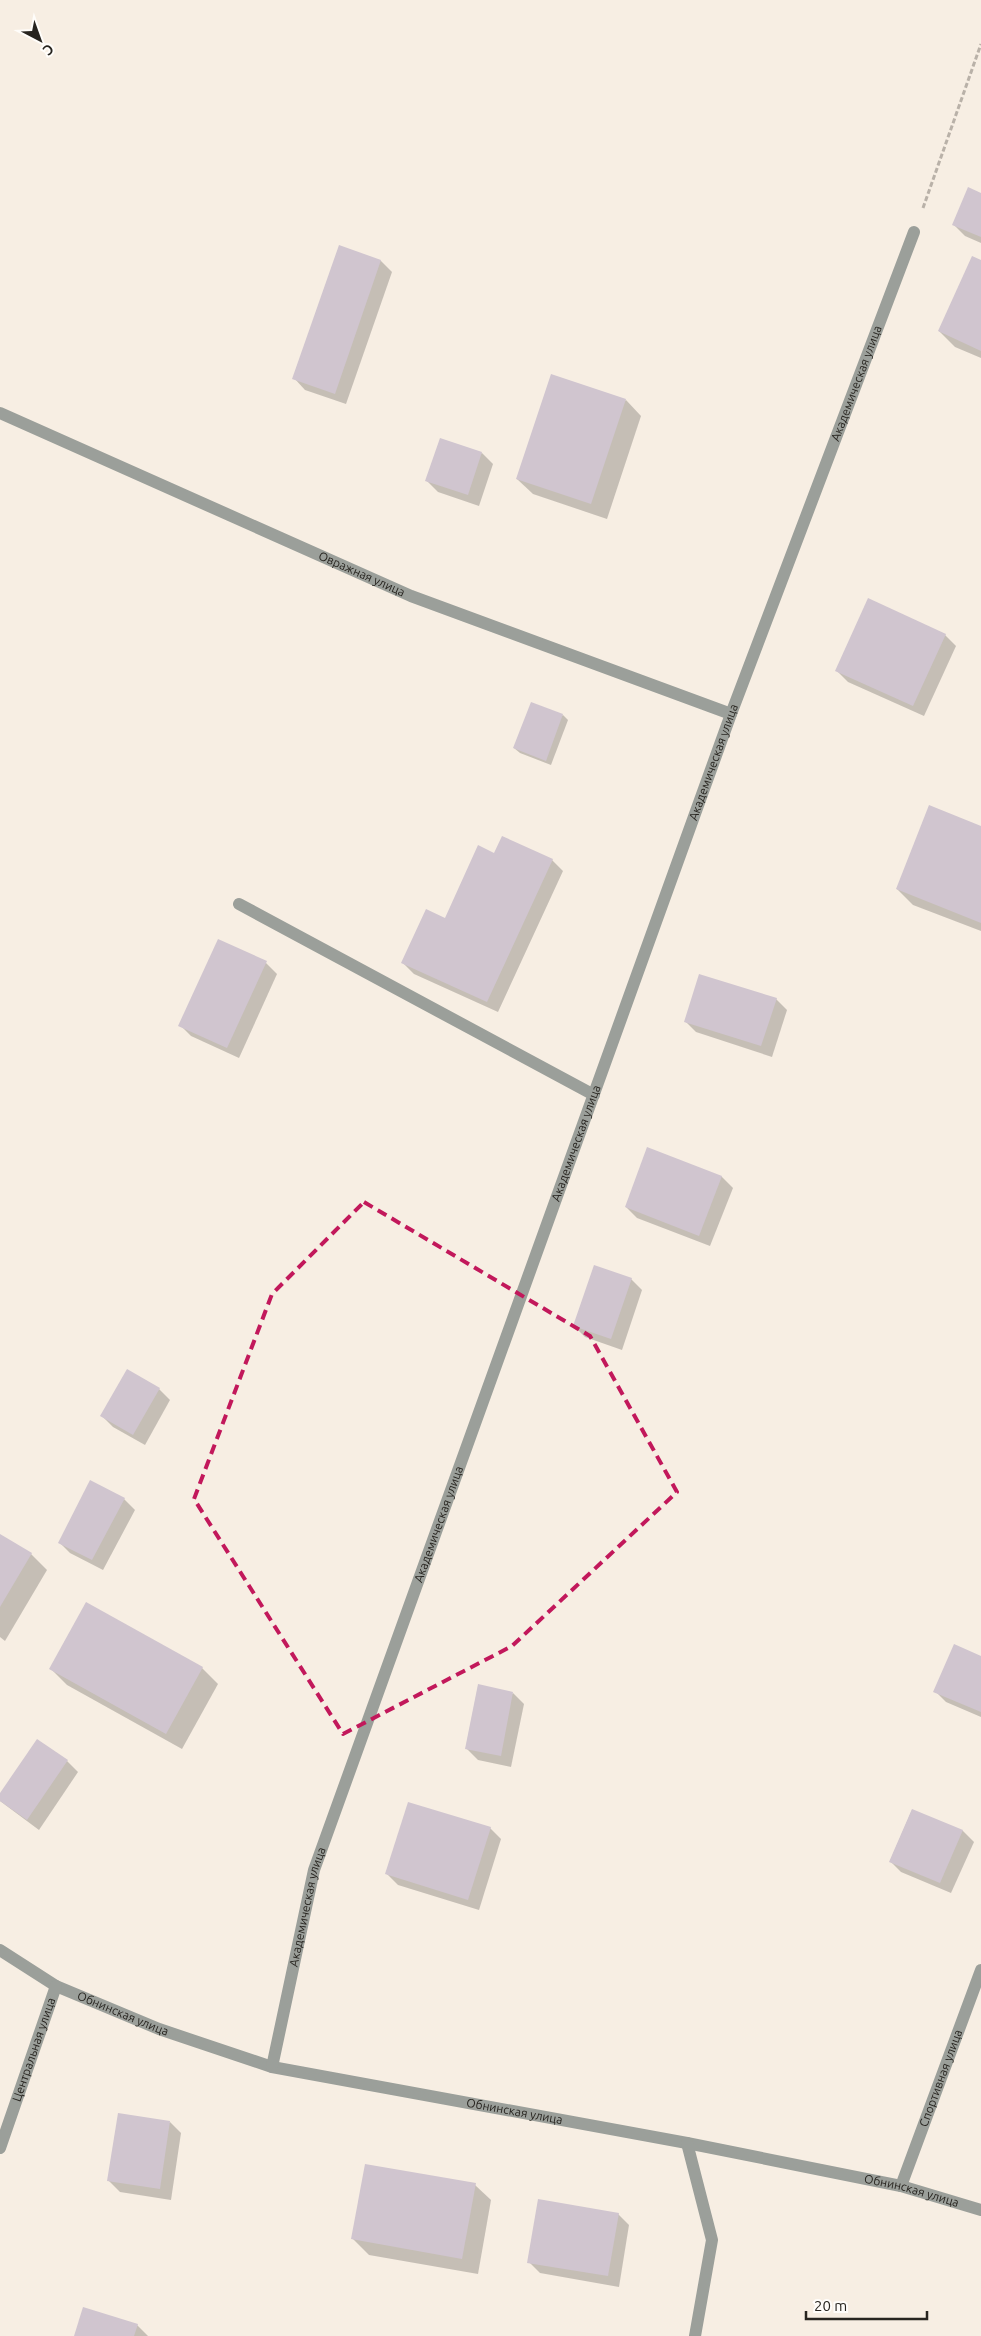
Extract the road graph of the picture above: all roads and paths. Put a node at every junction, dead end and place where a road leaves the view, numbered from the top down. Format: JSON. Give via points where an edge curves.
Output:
{"nodes":[{"id":1,"x":981,"y":44,"type":"edge"},
{"id":2,"x":914,"y":232,"type":"joint"},
{"id":3,"x":0,"y":413,"type":"edge"},
{"id":4,"x":732,"y":714,"type":"junction"},
{"id":5,"x":239,"y":904,"type":"dead end"},
{"id":6,"x":594,"y":1094,"type":"junction"},
{"id":7,"x":0,"y":1950,"type":"edge"},
{"id":8,"x":981,"y":1970,"type":"edge"},
{"id":9,"x":56,"y":1986,"type":"junction"},
{"id":10,"x":272,"y":2066,"type":"junction"},
{"id":11,"x":686,"y":2143,"type":"junction"},
{"id":12,"x":0,"y":2148,"type":"edge"},
{"id":13,"x":901,"y":2186,"type":"junction"},
{"id":14,"x":981,"y":2210,"type":"edge"},
{"id":15,"x":695,"y":2336,"type":"edge"}],
"edges":[{"from":1,"to":2,"type":"path"},
{"from":2,"to":4,"type":"street","name":"Академическая улица"},
{"from":3,"to":4,"type":"street","name":"Овражная улица","via":[[411,596]]},
{"from":4,"to":6,"type":"street","name":"Академическая улица"},
{"from":5,"to":6,"type":"street"},
{"from":6,"to":10,"type":"street","name":"Академическая улица","via":[[314,1870]]},
{"from":7,"to":9,"type":"street","name":"Центральная улица"},
{"from":8,"to":13,"type":"street","name":"Спортивная улица"},
{"from":9,"to":10,"type":"street","name":"Обнинская улица","via":[[159,2029]]},
{"from":9,"to":12,"type":"street","name":"Центральная улица"},
{"from":10,"to":11,"type":"street","name":"Обнинская улица"},
{"from":11,"to":13,"type":"street","name":"Обнинская улица"},
{"from":11,"to":15,"type":"street","via":[[712,2240]]},
{"from":13,"to":14,"type":"street","name":"Обнинская улица"}]}
